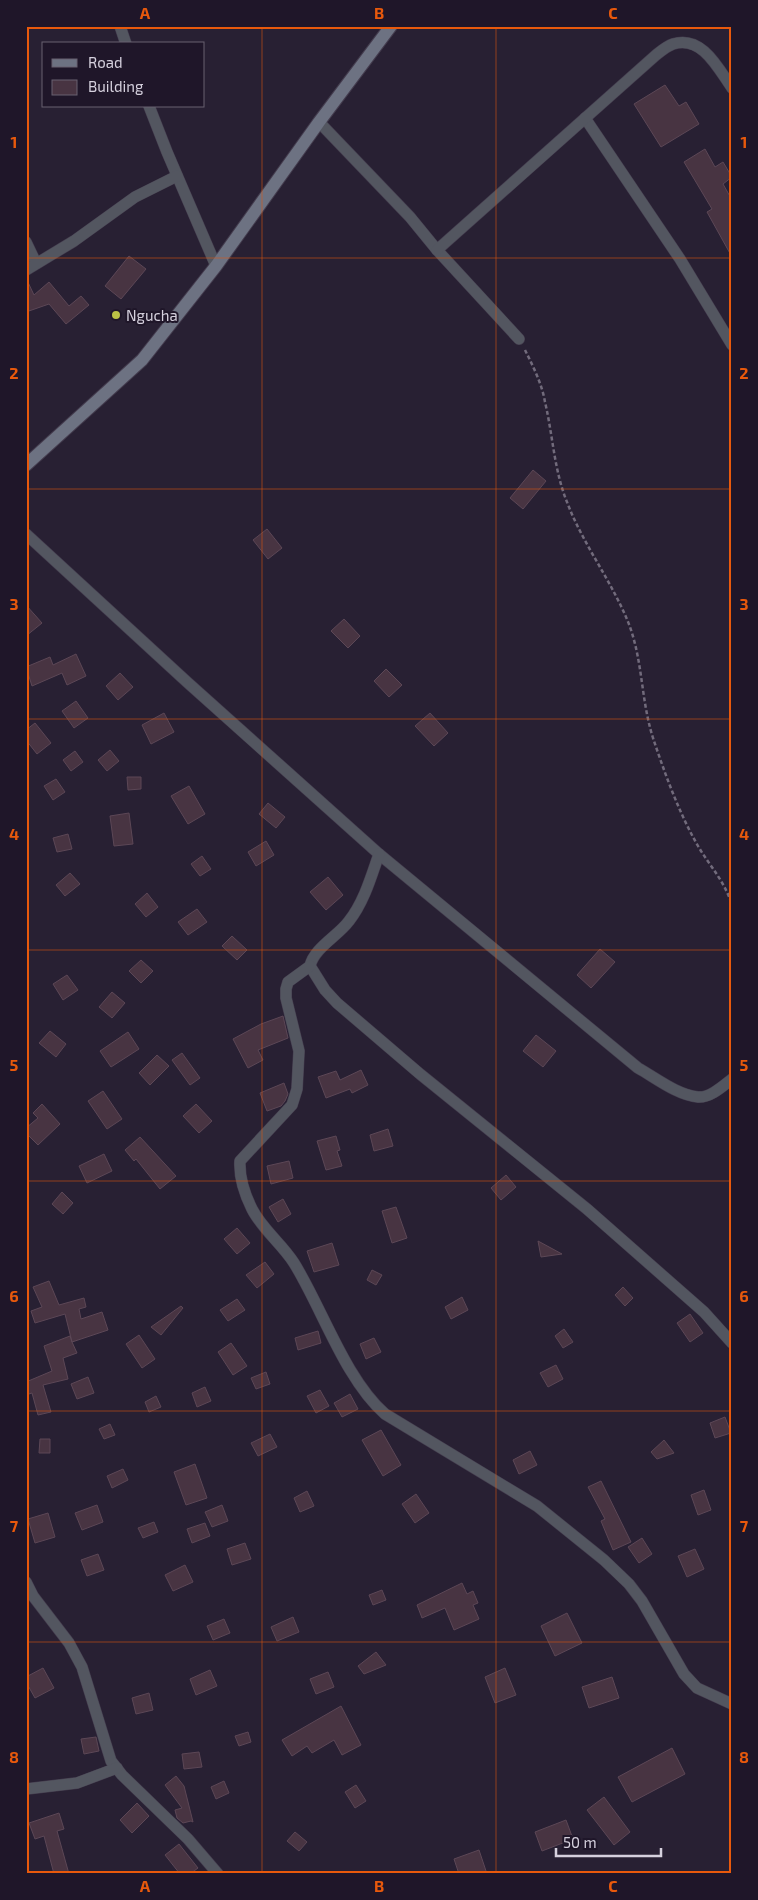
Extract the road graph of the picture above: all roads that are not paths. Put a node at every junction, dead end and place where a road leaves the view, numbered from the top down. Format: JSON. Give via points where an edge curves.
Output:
{"nodes":[{"id":1,"x":120,"y":26,"type":"edge"},
{"id":2,"x":391,"y":26,"type":"edge"},
{"id":3,"x":125,"y":42,"type":"edge"},
{"id":4,"x":732,"y":88,"type":"edge"},
{"id":5,"x":150,"y":108,"type":"edge"},
{"id":6,"x":586,"y":118,"type":"junction"},
{"id":7,"x":319,"y":122,"type":"junction"},
{"id":8,"x":177,"y":176,"type":"junction"},
{"id":9,"x":26,"y":242,"type":"edge"},
{"id":10,"x":437,"y":250,"type":"junction"},
{"id":11,"x":31,"y":266,"type":"edge"},
{"id":12,"x":216,"y":266,"type":"junction"},
{"id":13,"x":519,"y":339,"type":"road end"},
{"id":14,"x":732,"y":345,"type":"edge"},
{"id":15,"x":26,"y":465,"type":"edge"},
{"id":16,"x":26,"y":534,"type":"edge"},
{"id":17,"x":379,"y":854,"type":"junction"},
{"id":18,"x":310,"y":966,"type":"junction"},
{"id":19,"x":732,"y":1079,"type":"edge"},
{"id":20,"x":732,"y":1343,"type":"edge"},
{"id":21,"x":26,"y":1582,"type":"edge"},
{"id":22,"x":732,"y":1704,"type":"edge"},
{"id":23,"x":116,"y":1768,"type":"junction"},
{"id":24,"x":26,"y":1789,"type":"edge"},
{"id":25,"x":218,"y":1874,"type":"edge"}],
"edges":[{"from":1,"to":3,"type":"street"},
{"from":2,"to":7,"type":"main road"},
{"from":4,"to":6,"type":"street","via":[[708,54],[690,43],[673,44],[656,54]]},
{"from":5,"to":8,"type":"street"},
{"from":6,"to":10,"type":"street"},
{"from":6,"to":14,"type":"street","via":[[680,259]]},
{"from":7,"to":10,"type":"street"},
{"from":7,"to":12,"type":"main road"},
{"from":8,"to":11,"type":"street","via":[[135,198],[74,241]]},
{"from":8,"to":12,"type":"street"},
{"from":9,"to":11,"type":"street"},
{"from":10,"to":13,"type":"street"},
{"from":12,"to":15,"type":"main road","via":[[142,360]]},
{"from":16,"to":17,"type":"street"},
{"from":17,"to":18,"type":"street","via":[[368,887],[350,920],[312,957]]},
{"from":17,"to":19,"type":"street","via":[[638,1068],[674,1089],[699,1097],[720,1089]]},
{"from":18,"to":20,"type":"street","via":[[324,990],[337,1003],[586,1209],[704,1312]]},
{"from":18,"to":22,"type":"street","via":[[288,982],[286,989],[299,1051],[297,1089],[292,1105],[240,1161],[243,1188],[258,1220],[294,1263],[373,1404],[537,1506],[604,1560],[642,1601],[684,1674],[697,1688]]},
{"from":21,"to":23,"type":"street","via":[[82,1667]]},
{"from":23,"to":24,"type":"street","via":[[77,1783]]},
{"from":23,"to":25,"type":"street","via":[[171,1820]]}]}
